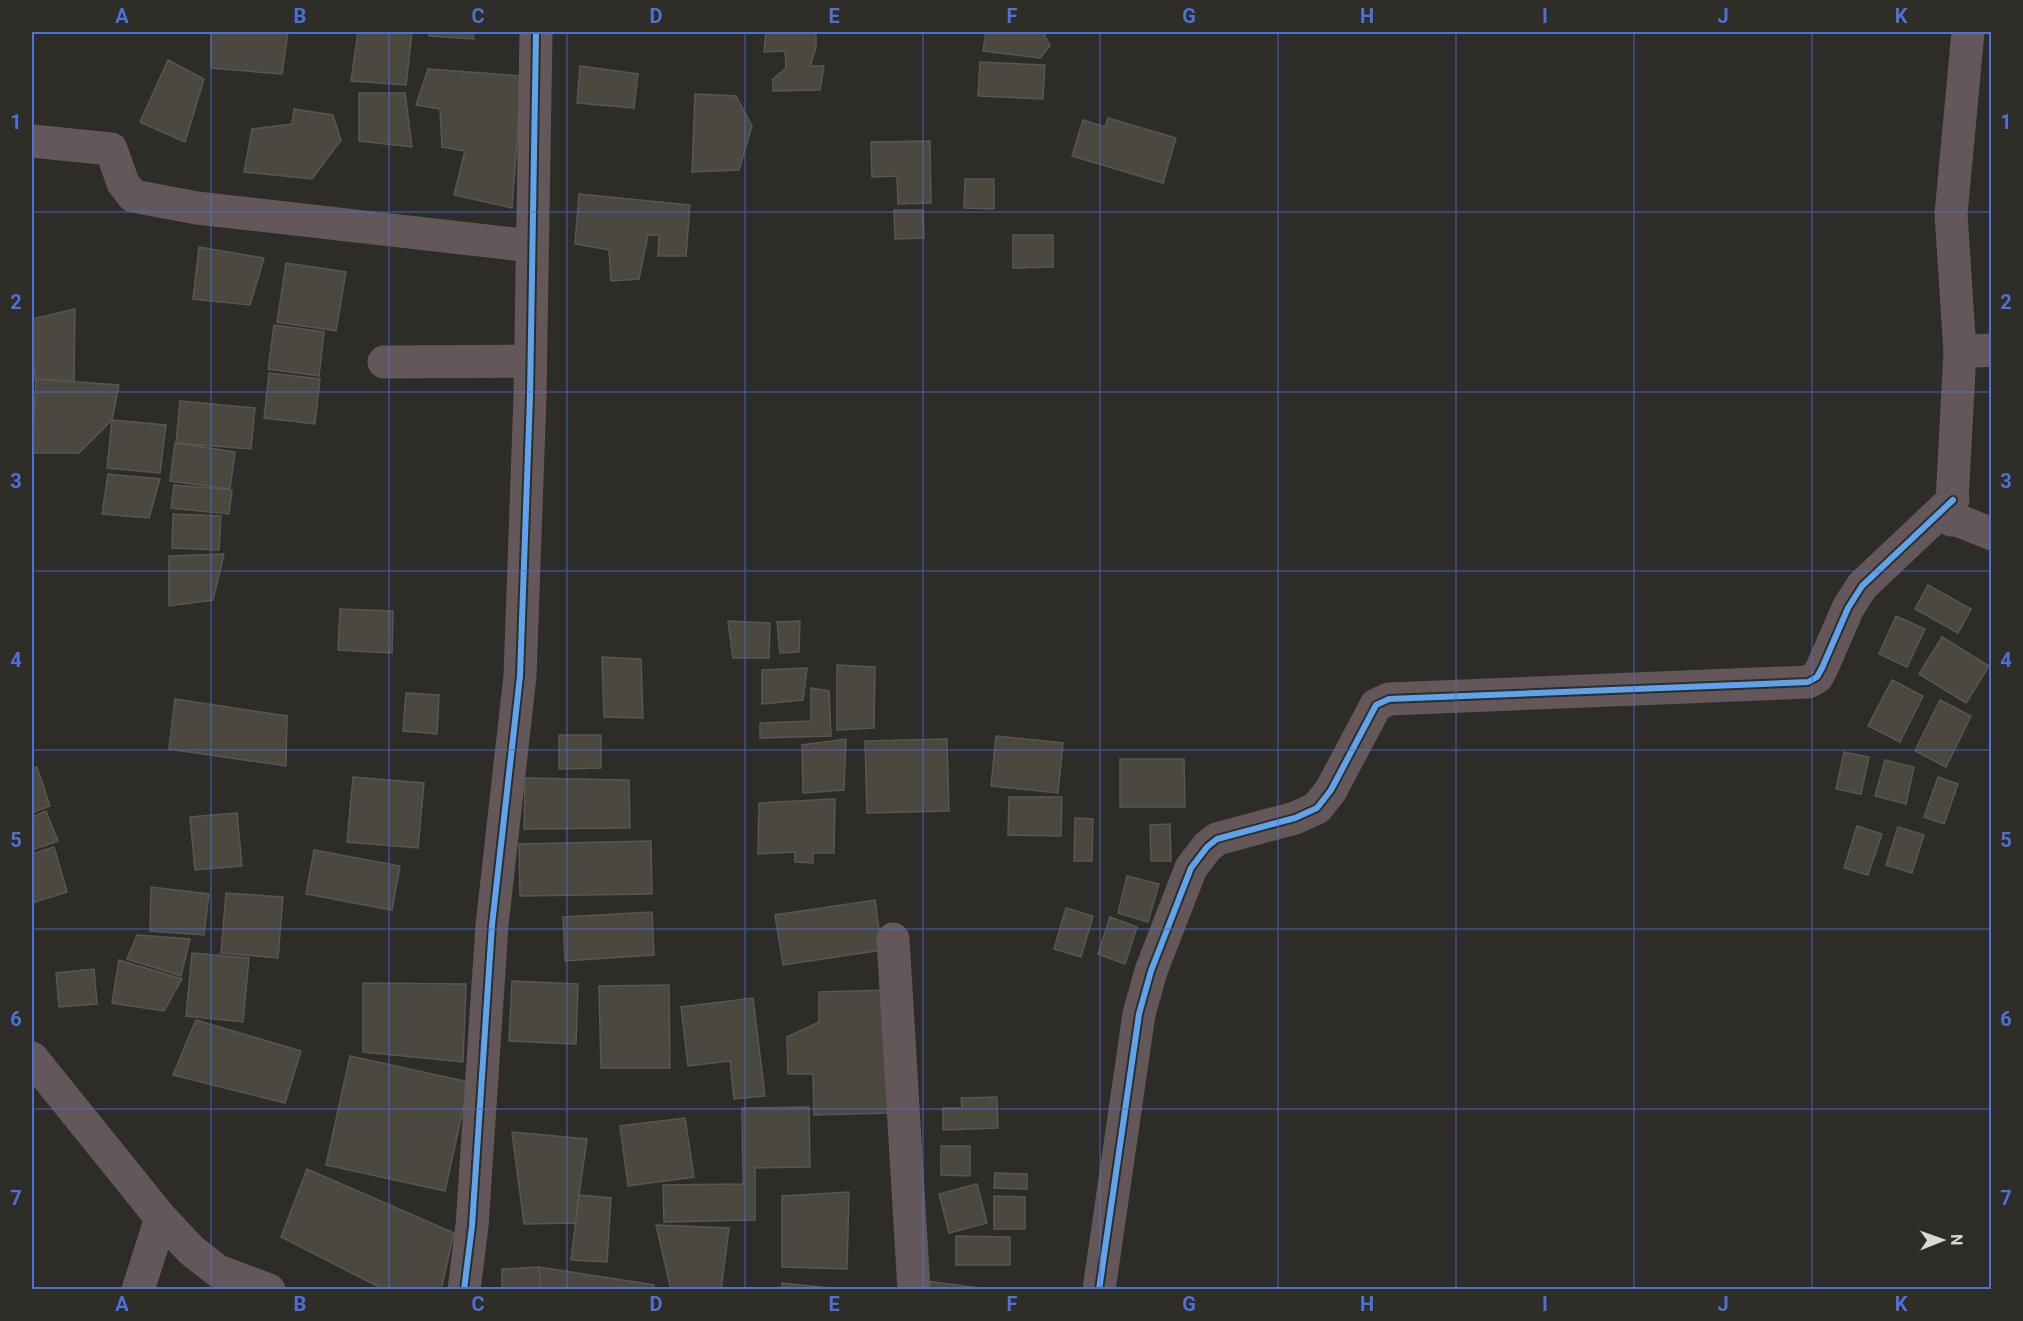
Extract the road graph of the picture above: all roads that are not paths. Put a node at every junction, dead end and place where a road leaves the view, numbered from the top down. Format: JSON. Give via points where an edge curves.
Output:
{"nodes":[{"id":1,"x":536,"y":32,"type":"edge"},
{"id":2,"x":1968,"y":32,"type":"edge"},
{"id":3,"x":32,"y":141,"type":"edge"},
{"id":4,"x":532,"y":246,"type":"junction"},
{"id":5,"x":1976,"y":351,"type":"edge"},
{"id":6,"x":531,"y":361,"type":"junction"},
{"id":7,"x":384,"y":362,"type":"dead end"},
{"id":8,"x":1953,"y":509,"type":"junction"},
{"id":9,"x":1992,"y":534,"type":"edge"},
{"id":10,"x":893,"y":939,"type":"dead end"},
{"id":11,"x":32,"y":1058,"type":"edge"},
{"id":12,"x":162,"y":1218,"type":"junction"},
{"id":13,"x":138,"y":1290,"type":"edge"},
{"id":14,"x":269,"y":1290,"type":"edge"},
{"id":15,"x":464,"y":1290,"type":"edge"},
{"id":16,"x":914,"y":1290,"type":"edge"},
{"id":17,"x":1100,"y":1290,"type":"edge"}],
"edges":[{"from":1,"to":4,"type":"street"},
{"from":2,"to":5,"type":"street","via":[[1951,214]]},
{"from":3,"to":4,"type":"street","via":[[111,149],[123,183],[133,196],[197,208]]},
{"from":4,"to":6,"type":"street"},
{"from":5,"to":8,"type":"street"},
{"from":6,"to":7,"type":"street"},
{"from":6,"to":15,"type":"street","via":[[520,676],[492,925],[473,1214]]},
{"from":8,"to":9,"type":"street"},
{"from":8,"to":17,"type":"street","via":[[1877,571],[1854,596],[1822,668],[1808,682],[1389,699],[1376,705],[1331,790],[1317,808],[1295,818],[1228,834],[1207,847],[1187,877],[1139,1014]]},
{"from":10,"to":16,"type":"street"},
{"from":11,"to":12,"type":"street"},
{"from":12,"to":13,"type":"street"},
{"from":12,"to":14,"type":"street","via":[[218,1271]]}]}
